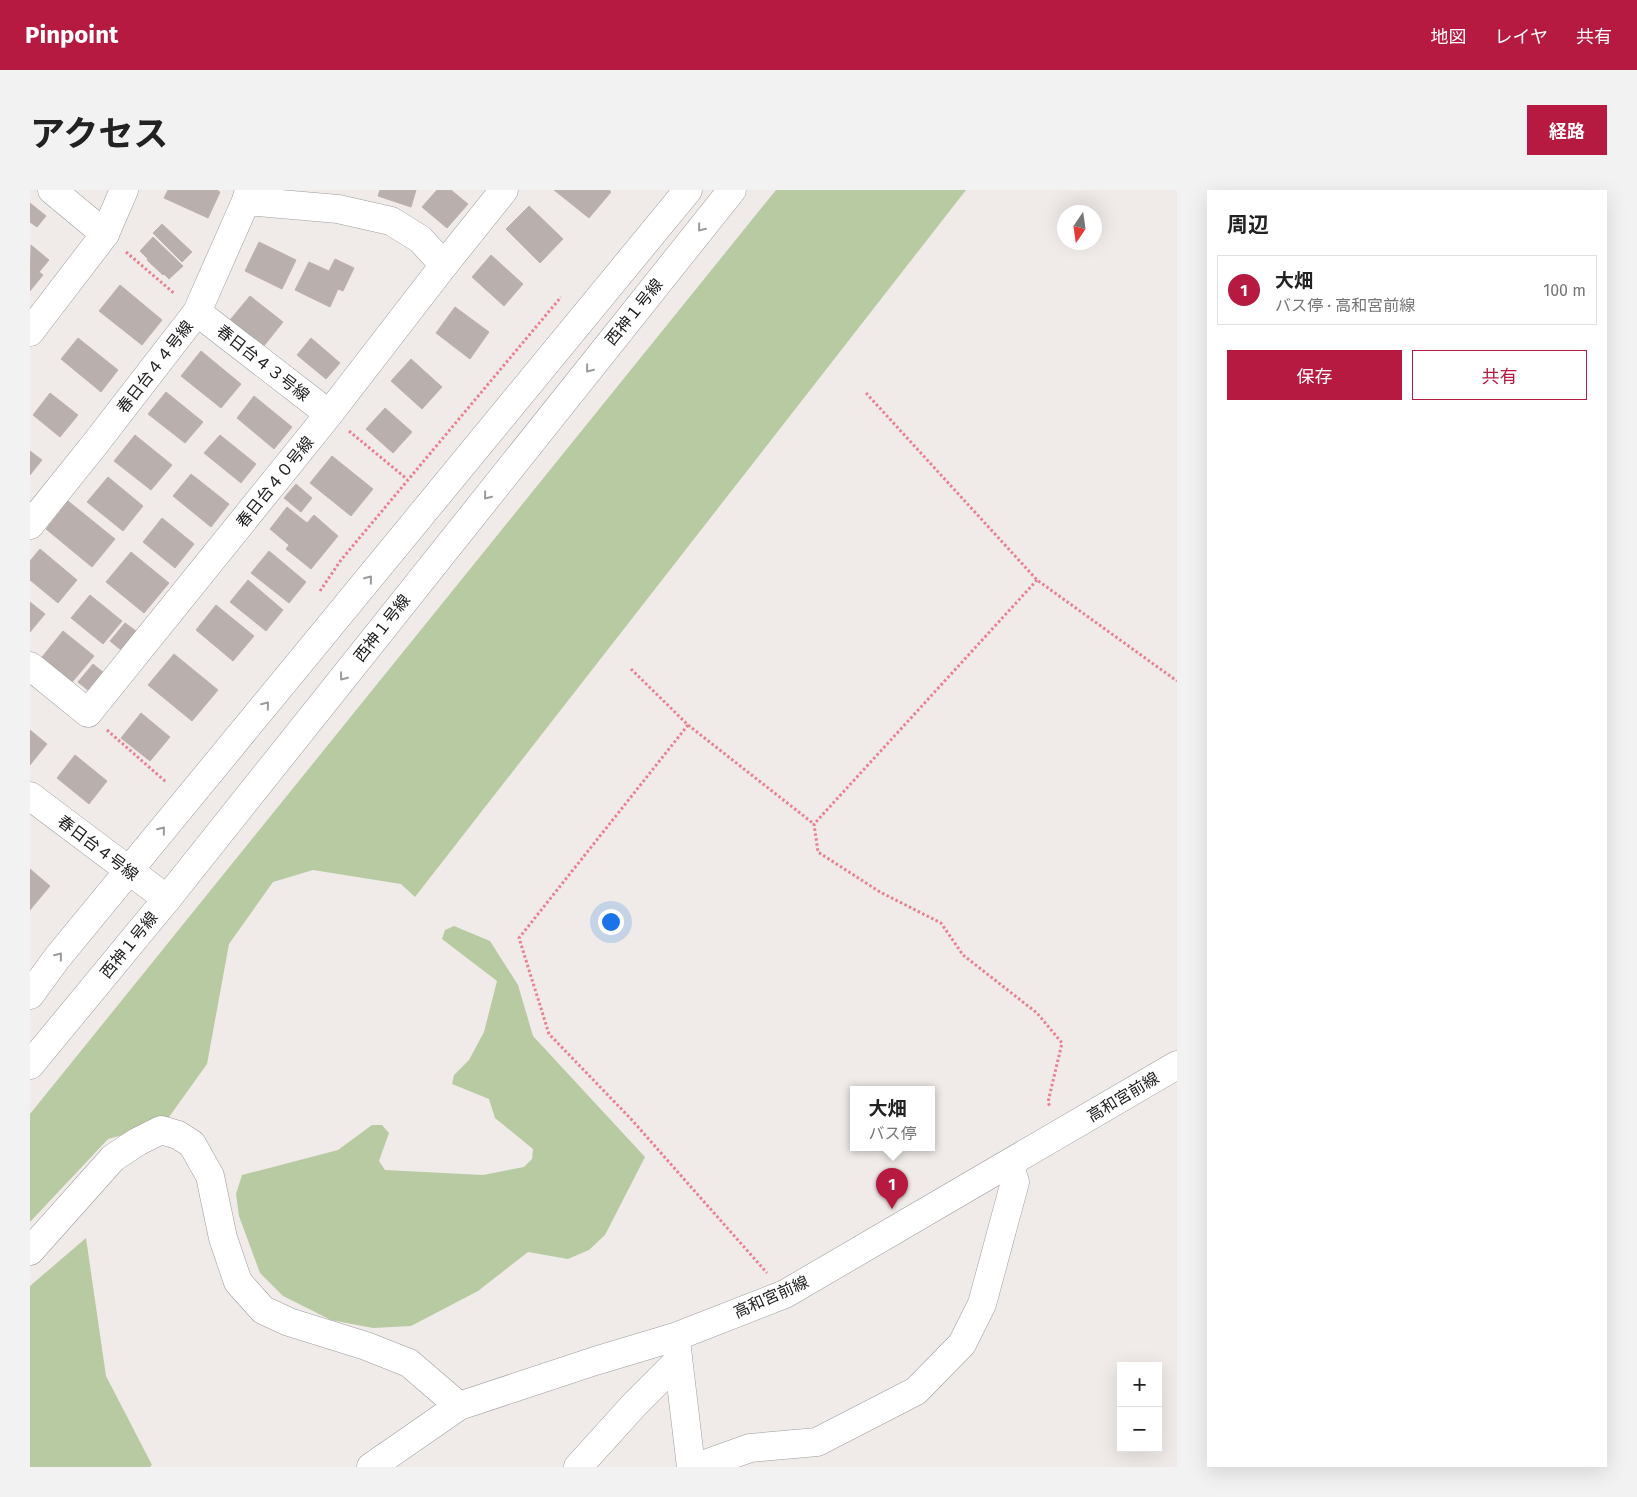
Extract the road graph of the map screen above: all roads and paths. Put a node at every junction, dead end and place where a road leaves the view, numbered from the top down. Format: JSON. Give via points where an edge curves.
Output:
{"nodes":[{"id":1,"x":52,"y":190,"type":"edge"},
{"id":2,"x":124,"y":190,"type":"edge"},
{"id":3,"x":504,"y":190,"type":"edge"},
{"id":4,"x":688,"y":190,"type":"edge"},
{"id":5,"x":732,"y":190,"type":"edge"},
{"id":6,"x":248,"y":195,"type":"edge"},
{"id":7,"x":105,"y":234,"type":"junction"},
{"id":8,"x":444,"y":265,"type":"junction"},
{"id":9,"x":197,"y":312,"type":"junction"},
{"id":10,"x":30,"y":332,"type":"edge"},
{"id":11,"x":866,"y":393,"type":"dead end"},
{"id":12,"x":329,"y":414,"type":"junction"},
{"id":13,"x":407,"y":479,"type":"dead end"},
{"id":14,"x":30,"y":524,"type":"edge"},
{"id":15,"x":1036,"y":580,"type":"junction"},
{"id":16,"x":30,"y":666,"type":"edge"},
{"id":17,"x":630,"y":669,"type":"dead end"},
{"id":18,"x":1177,"y":681,"type":"edge"},
{"id":19,"x":88,"y":713,"type":"junction"},
{"id":20,"x":688,"y":725,"type":"junction"},
{"id":21,"x":168,"y":784,"type":"dead end"},
{"id":22,"x":30,"y":796,"type":"edge"},
{"id":23,"x":814,"y":824,"type":"junction"},
{"id":24,"x":129,"y":871,"type":"junction"},
{"id":25,"x":167,"y":899,"type":"junction"},
{"id":26,"x":30,"y":995,"type":"edge"},
{"id":27,"x":30,"y":1065,"type":"edge"},
{"id":28,"x":1177,"y":1065,"type":"edge"},
{"id":29,"x":1062,"y":1133,"type":"junction"},
{"id":30,"x":1009,"y":1164,"type":"junction"},
{"id":31,"x":30,"y":1251,"type":"edge"},
{"id":32,"x":785,"y":1294,"type":"junction"},
{"id":33,"x":677,"y":1349,"type":"junction"},
{"id":34,"x":459,"y":1406,"type":"junction"},
{"id":35,"x":371,"y":1467,"type":"edge"},
{"id":36,"x":578,"y":1467,"type":"edge"},
{"id":37,"x":691,"y":1467,"type":"edge"},
{"id":38,"x":696,"y":1467,"type":"edge"}],
"edges":[{"from":1,"to":7,"type":"street"},
{"from":2,"to":7,"type":"street"},
{"from":3,"to":8,"type":"street","name":"春日台４０号線"},
{"from":24,"to":4,"type":"street","one_way":true},
{"from":5,"to":25,"type":"street","name":"西神１号線","one_way":true},
{"from":6,"to":8,"type":"street","via":[[391,221],[420,239]]},
{"from":6,"to":9,"type":"street","name":"春日台４４号線"},
{"from":7,"to":9,"type":"path"},
{"from":7,"to":10,"type":"street"},
{"from":8,"to":12,"type":"street","name":"春日台４０号線"},
{"from":9,"to":12,"type":"street","name":"春日台４３号線"},
{"from":9,"to":14,"type":"street","name":"春日台４４号線"},
{"from":11,"to":15,"type":"path"},
{"from":12,"to":13,"type":"path"},
{"from":12,"to":19,"type":"street","name":"春日台４０号線"},
{"from":15,"to":18,"type":"path"},
{"from":15,"to":23,"type":"path"},
{"from":16,"to":19,"type":"street"},
{"from":17,"to":20,"type":"path"},
{"from":19,"to":21,"type":"path"},
{"from":20,"to":23,"type":"path"},
{"from":20,"to":32,"type":"path","via":[[519,938],[549,1034],[631,1119]]},
{"from":22,"to":24,"type":"street","name":"春日台４号線"},
{"from":23,"to":29,"type":"path","via":[[818,852],[880,892],[942,923],[963,955],[1037,1013],[1062,1043],[1048,1102]]},
{"from":24,"to":25,"type":"street","name":"春日台４号線"},
{"from":26,"to":24,"type":"street","one_way":true},
{"from":25,"to":27,"type":"street","name":"西神１号線"},
{"from":28,"to":29,"type":"street","name":"高和宮前線"},
{"from":29,"to":30,"type":"street","name":"高和宮前線"},
{"from":30,"to":32,"type":"street","name":"高和宮前線"},
{"from":30,"to":38,"type":"street","via":[[1015,1182],[982,1304],[962,1344],[916,1391],[818,1442],[750,1448]]},
{"from":31,"to":34,"type":"street","via":[[113,1158],[161,1130],[178,1135],[192,1144],[210,1176],[223,1238],[238,1282],[263,1310],[409,1363]]},
{"from":32,"to":33,"type":"street","name":"高和宮前線"},
{"from":33,"to":34,"type":"street","name":"高和宮前線","via":[[594,1361]]},
{"from":33,"to":36,"type":"street","via":[[634,1405]]},
{"from":33,"to":37,"type":"street"},
{"from":34,"to":35,"type":"street","name":"高和宮前線"}]}
